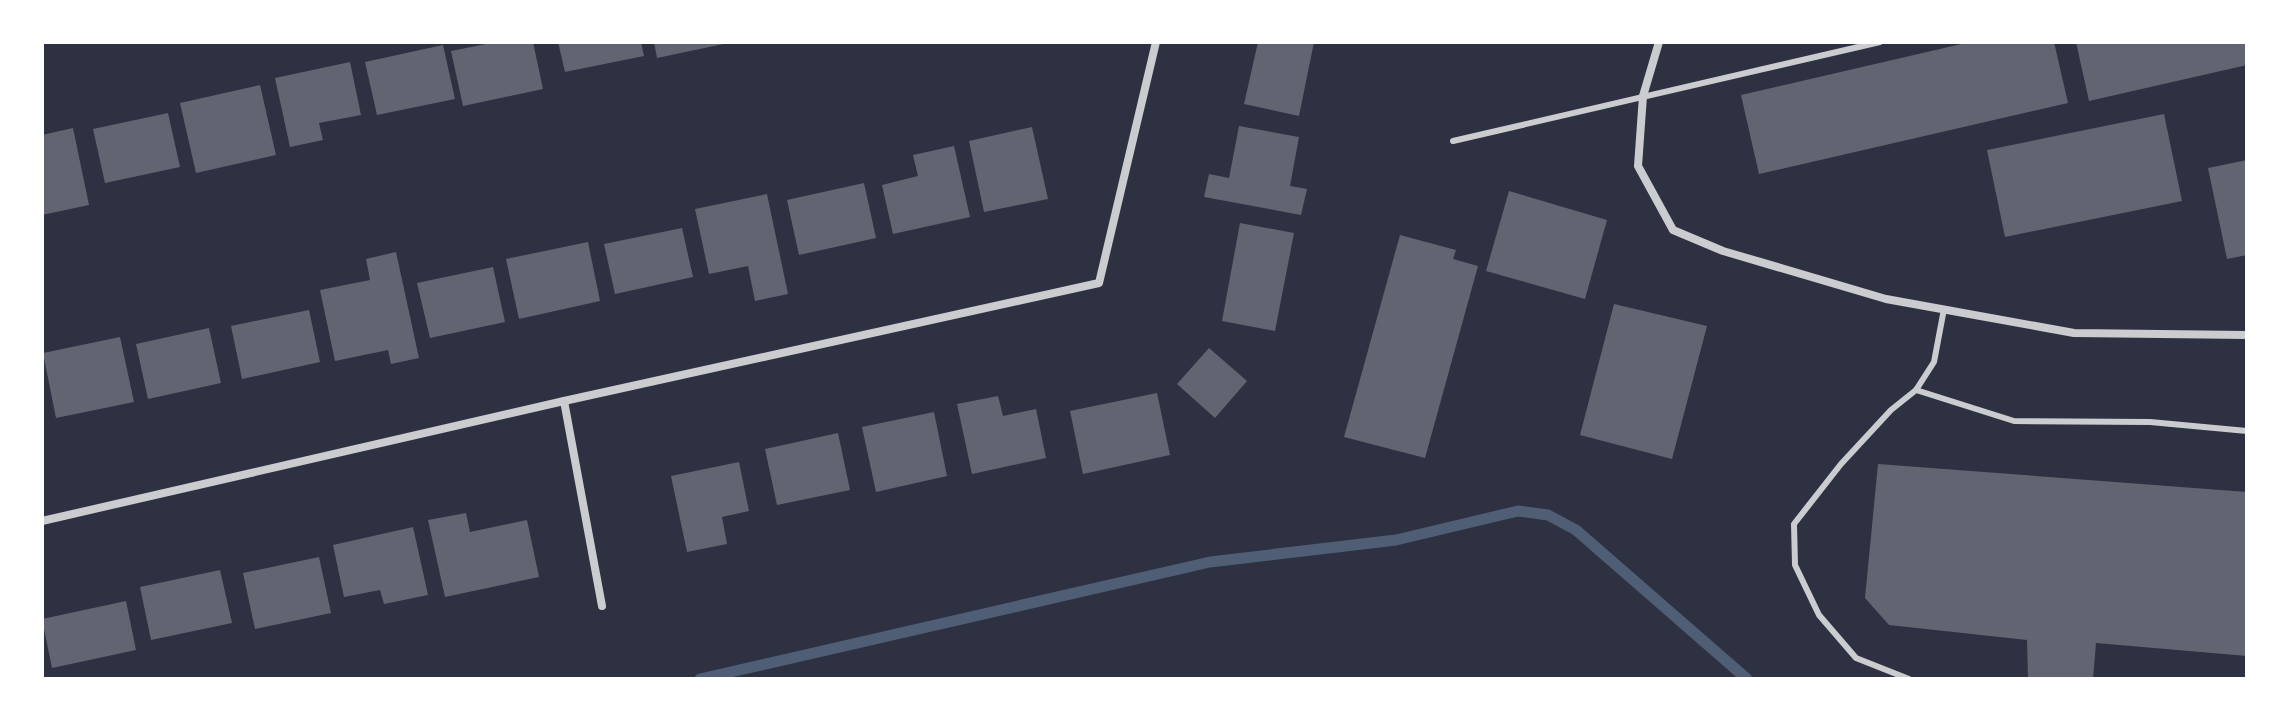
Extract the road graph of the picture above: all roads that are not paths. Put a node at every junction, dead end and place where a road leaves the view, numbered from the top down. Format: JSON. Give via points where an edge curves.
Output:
{"nodes":[{"id":1,"x":1156,"y":42,"type":"edge"},
{"id":2,"x":1659,"y":42,"type":"edge"},
{"id":3,"x":1880,"y":42,"type":"edge"},
{"id":4,"x":1643,"y":96,"type":"junction"},
{"id":5,"x":1453,"y":141,"type":"dead end"},
{"id":6,"x":1944,"y":309,"type":"junction"},
{"id":7,"x":2247,"y":335,"type":"edge"},
{"id":8,"x":1916,"y":390,"type":"junction"},
{"id":9,"x":564,"y":401,"type":"junction"},
{"id":10,"x":2247,"y":431,"type":"edge"},
{"id":11,"x":42,"y":521,"type":"edge"},
{"id":12,"x":602,"y":606,"type":"dead end"},
{"id":13,"x":1909,"y":679,"type":"edge"}],
"edges":[{"from":1,"to":9,"type":"street","via":[[1099,283]]},
{"from":2,"to":4,"type":"street"},
{"from":3,"to":4,"type":"lane"},
{"from":4,"to":5,"type":"lane"},
{"from":4,"to":6,"type":"street","via":[[1638,166],[1673,230],[1810,278]]},
{"from":6,"to":7,"type":"street","via":[[2074,333]]},
{"from":6,"to":8,"type":"lane","via":[[1934,362]]},
{"from":8,"to":10,"type":"lane","via":[[2014,421],[2150,422]]},
{"from":8,"to":13,"type":"lane","via":[[1841,464],[1794,524],[1795,565],[1819,615],[1856,658]]},
{"from":9,"to":11,"type":"street"},
{"from":9,"to":12,"type":"street"}]}
